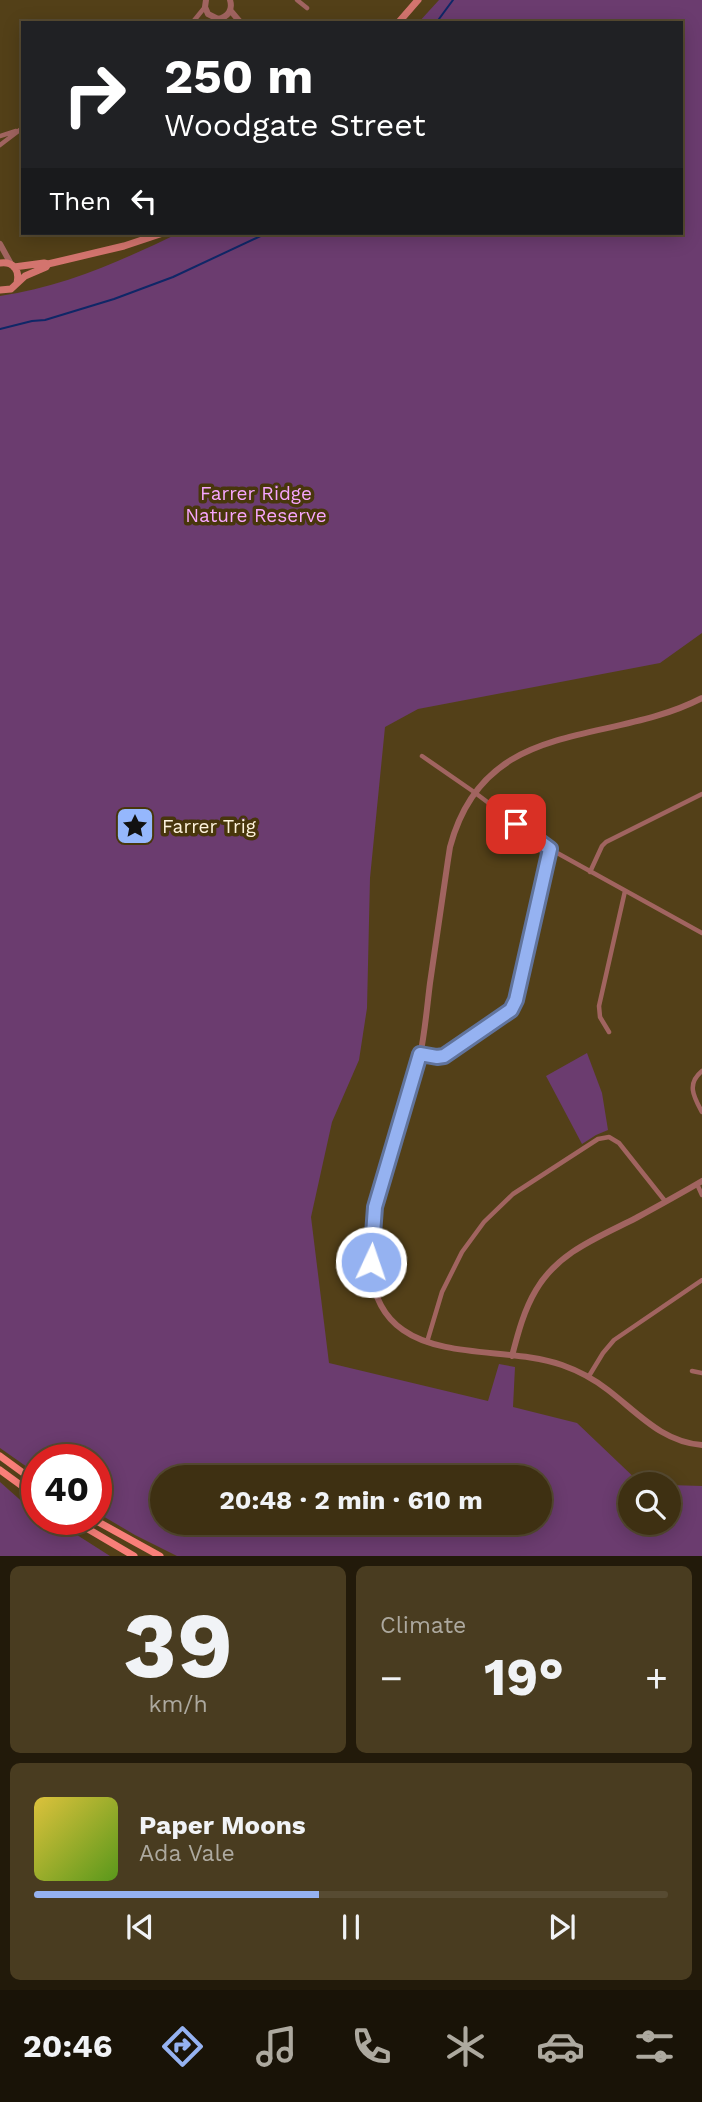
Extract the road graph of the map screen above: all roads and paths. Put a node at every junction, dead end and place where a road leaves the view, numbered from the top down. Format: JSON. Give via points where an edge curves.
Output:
{"nodes":[{"id":1,"x":230,"y":0,"type":"edge"},
{"id":2,"x":236,"y":0,"type":"edge"},
{"id":3,"x":296,"y":0,"type":"edge"},
{"id":4,"x":418,"y":0,"type":"edge"},
{"id":5,"x":205,"y":2,"type":"edge"},
{"id":6,"x":307,"y":8,"type":"dead end"},
{"id":7,"x":231,"y":9,"type":"junction"},
{"id":8,"x":219,"y":20,"type":"edge"},
{"id":9,"x":193,"y":21,"type":"edge"},
{"id":10,"x":240,"y":21,"type":"edge"},
{"id":11,"x":400,"y":21,"type":"edge"},
{"id":12,"x":21,"y":130,"type":"edge"},
{"id":13,"x":21,"y":131,"type":"edge"},
{"id":14,"x":0,"y":136,"type":"edge"},
{"id":15,"x":0,"y":145,"type":"edge"},
{"id":16,"x":157,"y":235,"type":"edge"},
{"id":17,"x":0,"y":244,"type":"edge"},
{"id":18,"x":0,"y":263,"type":"edge"},
{"id":19,"x":48,"y":264,"type":"junction"},
{"id":20,"x":12,"y":265,"type":"junction"},
{"id":21,"x":17,"y":283,"type":"junction"},
{"id":22,"x":0,"y":290,"type":"edge"},
{"id":23,"x":702,"y":698,"type":"edge"},
{"id":24,"x":422,"y":756,"type":"dead end"},
{"id":25,"x":474,"y":792,"type":"junction"},
{"id":26,"x":702,"y":794,"type":"edge"},
{"id":27,"x":550,"y":849,"type":"junction"},
{"id":28,"x":590,"y":872,"type":"junction"},
{"id":29,"x":625,"y":891,"type":"junction"},
{"id":30,"x":702,"y":933,"type":"edge"},
{"id":31,"x":609,"y":1032,"type":"dead end"},
{"id":32,"x":420,"y":1054,"type":"junction"},
{"id":33,"x":702,"y":1071,"type":"edge"},
{"id":34,"x":702,"y":1112,"type":"edge"},
{"id":35,"x":699,"y":1183,"type":"edge"},
{"id":36,"x":702,"y":1195,"type":"edge"},
{"id":37,"x":665,"y":1201,"type":"junction"},
{"id":38,"x":702,"y":1280,"type":"edge"},
{"id":39,"x":427,"y":1342,"type":"junction"},
{"id":40,"x":512,"y":1356,"type":"junction"},
{"id":41,"x":692,"y":1371,"type":"dead end"},
{"id":42,"x":702,"y":1373,"type":"edge"},
{"id":43,"x":589,"y":1376,"type":"junction"},
{"id":44,"x":702,"y":1445,"type":"edge"},
{"id":45,"x":0,"y":1455,"type":"edge"},
{"id":46,"x":0,"y":1470,"type":"edge"},
{"id":47,"x":21,"y":1471,"type":"edge"},
{"id":48,"x":21,"y":1485,"type":"edge"},
{"id":49,"x":112,"y":1529,"type":"edge"},
{"id":50,"x":98,"y":1535,"type":"edge"},
{"id":51,"x":134,"y":1556,"type":"edge"},
{"id":52,"x":160,"y":1556,"type":"edge"}],
"edges":[{"from":1,"to":7,"type":"street"},
{"from":2,"to":7,"type":"street"},
{"from":3,"to":6,"type":"street"},
{"from":4,"to":11,"type":"main road"},
{"from":5,"to":8,"type":"street","via":[[208,15]]},
{"from":5,"to":9,"type":"street"},
{"from":7,"to":8,"type":"street"},
{"from":7,"to":10,"type":"street"},
{"from":12,"to":14,"type":"street"},
{"from":13,"to":15,"type":"street"},
{"from":16,"to":19,"type":"main road"},
{"from":17,"to":20,"type":"street"},
{"from":18,"to":20,"type":"main road"},
{"from":19,"to":20,"type":"main road"},
{"from":19,"to":21,"type":"main road"},
{"from":20,"to":21,"type":"main road","via":[[18,272]]},
{"from":21,"to":22,"type":"main road"},
{"from":23,"to":25,"type":"street","via":[[664,715],[542,744],[509,760]]},
{"from":24,"to":25,"type":"street"},
{"from":25,"to":27,"type":"street"},
{"from":25,"to":32,"type":"street","via":[[450,847]]},
{"from":26,"to":28,"type":"street","via":[[606,842]]},
{"from":27,"to":28,"type":"street"},
{"from":27,"to":32,"type":"street","via":[[511,1010],[444,1056]]},
{"from":28,"to":29,"type":"street"},
{"from":29,"to":30,"type":"street"},
{"from":29,"to":31,"type":"street","via":[[599,1006]]},
{"from":32,"to":39,"type":"street","via":[[375,1207],[371,1262],[374,1290],[388,1316],[411,1336]]},
{"from":33,"to":34,"type":"street","via":[[692,1084]]},
{"from":35,"to":36,"type":"street"},
{"from":35,"to":37,"type":"street"},
{"from":37,"to":39,"type":"street","via":[[618,1143],[609,1137],[598,1139],[513,1194],[484,1222],[442,1292]]},
{"from":37,"to":40,"type":"street","via":[[581,1245],[550,1270],[528,1306]]},
{"from":38,"to":43,"type":"street","via":[[614,1340]]},
{"from":39,"to":40,"type":"street"},
{"from":40,"to":43,"type":"street","via":[[560,1364]]},
{"from":41,"to":42,"type":"street"},
{"from":43,"to":44,"type":"street","via":[[656,1430]]},
{"from":45,"to":47,"type":"main road"},
{"from":46,"to":48,"type":"main road"},
{"from":49,"to":52,"type":"main road"},
{"from":50,"to":51,"type":"main road"}]}
